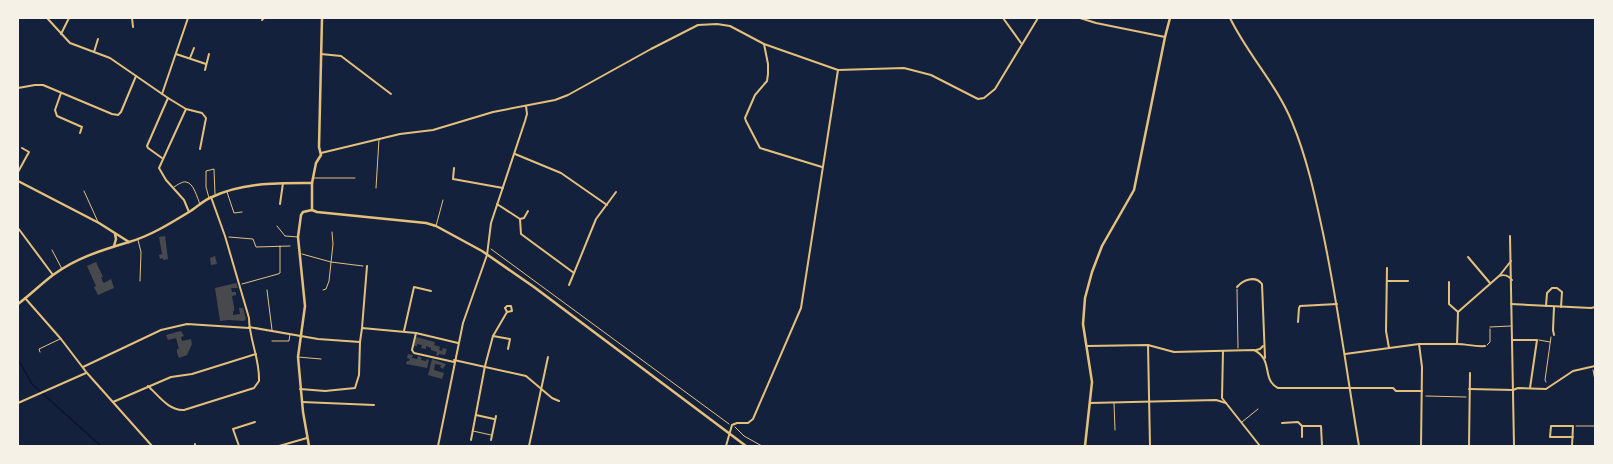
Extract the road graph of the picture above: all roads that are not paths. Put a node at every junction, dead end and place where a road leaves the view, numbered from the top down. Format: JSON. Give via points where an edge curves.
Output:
{"nodes":[{"id":1,"x":47,"y":18,"type":"edge"},
{"id":2,"x":69,"y":18,"type":"edge"},
{"id":3,"x":132,"y":18,"type":"edge"},
{"id":4,"x":188,"y":18,"type":"edge"},
{"id":5,"x":322,"y":18,"type":"edge"},
{"id":6,"x":1003,"y":18,"type":"edge"},
{"id":7,"x":1038,"y":18,"type":"edge"},
{"id":8,"x":1080,"y":18,"type":"edge"},
{"id":9,"x":1170,"y":18,"type":"edge"},
{"id":10,"x":1230,"y":18,"type":"edge"},
{"id":11,"x":133,"y":27,"type":"dead end"},
{"id":12,"x":61,"y":34,"type":"junction"},
{"id":13,"x":1165,"y":37,"type":"junction"},
{"id":14,"x":98,"y":39,"type":"dead end"},
{"id":15,"x":1021,"y":43,"type":"junction"},
{"id":16,"x":764,"y":44,"type":"junction"},
{"id":17,"x":194,"y":48,"type":"dead end"},
{"id":18,"x":94,"y":52,"type":"junction"},
{"id":19,"x":176,"y":54,"type":"junction"},
{"id":20,"x":209,"y":54,"type":"dead end"},
{"id":21,"x":321,"y":54,"type":"junction"},
{"id":22,"x":190,"y":58,"type":"junction"},
{"id":23,"x":206,"y":64,"type":"junction"},
{"id":24,"x":205,"y":70,"type":"dead end"},
{"id":25,"x":838,"y":70,"type":"junction"},
{"id":26,"x":136,"y":76,"type":"junction"},
{"id":27,"x":18,"y":88,"type":"edge"},
{"id":28,"x":61,"y":93,"type":"junction"},
{"id":29,"x":162,"y":94,"type":"junction"},
{"id":30,"x":391,"y":94,"type":"dead end"},
{"id":31,"x":168,"y":98,"type":"junction"},
{"id":32,"x":526,"y":106,"type":"junction"},
{"id":33,"x":186,"y":109,"type":"junction"},
{"id":34,"x":80,"y":133,"type":"dead end"},
{"id":35,"x":379,"y":138,"type":"junction"},
{"id":36,"x":22,"y":148,"type":"dead end"},
{"id":37,"x":200,"y":149,"type":"dead end"},
{"id":38,"x":321,"y":153,"type":"junction"},
{"id":39,"x":515,"y":154,"type":"junction"},
{"id":40,"x":162,"y":158,"type":"junction"},
{"id":41,"x":822,"y":167,"type":"junction"},
{"id":42,"x":454,"y":168,"type":"dead end"},
{"id":43,"x":18,"y":172,"type":"edge"},
{"id":44,"x":313,"y":178,"type":"junction"},
{"id":45,"x":355,"y":178,"type":"dead end"},
{"id":46,"x":18,"y":181,"type":"edge"},
{"id":47,"x":312,"y":182,"type":"junction"},
{"id":48,"x":283,"y":183,"type":"junction"},
{"id":49,"x":173,"y":187,"type":"junction"},
{"id":50,"x":376,"y":188,"type":"dead end"},
{"id":51,"x":503,"y":188,"type":"junction"},
{"id":52,"x":84,"y":192,"type":"dead end"},
{"id":53,"x":227,"y":192,"type":"junction"},
{"id":54,"x":616,"y":192,"type":"dead end"},
{"id":55,"x":216,"y":195,"type":"junction"},
{"id":56,"x":210,"y":198,"type":"junction"},
{"id":57,"x":443,"y":200,"type":"dead end"},
{"id":58,"x":200,"y":204,"type":"junction"},
{"id":59,"x":280,"y":204,"type":"dead end"},
{"id":60,"x":497,"y":204,"type":"junction"},
{"id":61,"x":606,"y":205,"type":"junction"},
{"id":62,"x":312,"y":210,"type":"junction"},
{"id":63,"x":528,"y":210,"type":"dead end"},
{"id":64,"x":189,"y":212,"type":"junction"},
{"id":65,"x":242,"y":212,"type":"dead end"},
{"id":66,"x":520,"y":219,"type":"junction"},
{"id":67,"x":99,"y":223,"type":"junction"},
{"id":68,"x":278,"y":226,"type":"dead end"},
{"id":69,"x":436,"y":226,"type":"junction"},
{"id":70,"x":18,"y":229,"type":"edge"},
{"id":71,"x":115,"y":234,"type":"junction"},
{"id":72,"x":1510,"y":236,"type":"dead end"},
{"id":73,"x":298,"y":237,"type":"junction"},
{"id":74,"x":138,"y":239,"type":"junction"},
{"id":75,"x":129,"y":242,"type":"junction"},
{"id":76,"x":114,"y":246,"type":"junction"},
{"id":77,"x":52,"y":250,"type":"dead end"},
{"id":78,"x":487,"y":255,"type":"junction"},
{"id":79,"x":1468,"y":257,"type":"dead end"},
{"id":80,"x":1511,"y":261,"type":"junction"},
{"id":81,"x":368,"y":266,"type":"dead end"},
{"id":82,"x":1386,"y":268,"type":"dead end"},
{"id":83,"x":62,"y":269,"type":"junction"},
{"id":84,"x":574,"y":274,"type":"junction"},
{"id":85,"x":53,"y":275,"type":"junction"},
{"id":86,"x":1499,"y":276,"type":"junction"},
{"id":87,"x":1512,"y":280,"type":"junction"},
{"id":88,"x":140,"y":281,"type":"dead end"},
{"id":89,"x":1387,"y":281,"type":"junction"},
{"id":90,"x":1408,"y":281,"type":"dead end"},
{"id":91,"x":1449,"y":282,"type":"dead end"},
{"id":92,"x":1490,"y":283,"type":"junction"},
{"id":93,"x":569,"y":285,"type":"dead end"},
{"id":94,"x":1237,"y":287,"type":"road end"},
{"id":95,"x":267,"y":290,"type":"dead end"},
{"id":96,"x":431,"y":290,"type":"dead end"},
{"id":97,"x":25,"y":298,"type":"junction"},
{"id":98,"x":18,"y":304,"type":"edge"},
{"id":99,"x":1336,"y":304,"type":"junction"},
{"id":100,"x":1511,"y":304,"type":"junction"},
{"id":101,"x":1546,"y":306,"type":"junction"},
{"id":102,"x":1554,"y":306,"type":"junction"},
{"id":103,"x":1561,"y":307,"type":"junction"},
{"id":104,"x":1595,"y":307,"type":"edge"},
{"id":105,"x":507,"y":312,"type":"dead end"},
{"id":106,"x":1458,"y":312,"type":"junction"},
{"id":107,"x":1298,"y":322,"type":"dead end"},
{"id":108,"x":1490,"y":326,"type":"road end"},
{"id":109,"x":1512,"y":326,"type":"junction"},
{"id":110,"x":249,"y":328,"type":"junction"},
{"id":111,"x":362,"y":328,"type":"junction"},
{"id":112,"x":272,"y":330,"type":"junction"},
{"id":113,"x":404,"y":331,"type":"junction"},
{"id":114,"x":416,"y":333,"type":"junction"},
{"id":115,"x":291,"y":334,"type":"junction"},
{"id":116,"x":300,"y":335,"type":"junction"},
{"id":117,"x":1554,"y":335,"type":"road end"},
{"id":118,"x":493,"y":336,"type":"junction"},
{"id":119,"x":61,"y":339,"type":"junction"},
{"id":120,"x":1512,"y":340,"type":"junction"},
{"id":121,"x":272,"y":341,"type":"dead end"},
{"id":122,"x":360,"y":342,"type":"junction"},
{"id":123,"x":458,"y":343,"type":"junction"},
{"id":124,"x":1419,"y":344,"type":"junction"},
{"id":125,"x":1457,"y":344,"type":"junction"},
{"id":126,"x":1148,"y":345,"type":"junction"},
{"id":127,"x":1264,"y":345,"type":"junction"},
{"id":128,"x":1086,"y":346,"type":"junction"},
{"id":129,"x":1485,"y":346,"type":"road end"},
{"id":130,"x":1389,"y":348,"type":"junction"},
{"id":131,"x":508,"y":349,"type":"dead end"},
{"id":132,"x":1254,"y":350,"type":"junction"},
{"id":133,"x":1223,"y":351,"type":"junction"},
{"id":134,"x":40,"y":352,"type":"dead end"},
{"id":135,"x":256,"y":354,"type":"junction"},
{"id":136,"x":1345,"y":354,"type":"junction"},
{"id":137,"x":298,"y":357,"type":"junction"},
{"id":138,"x":548,"y":357,"type":"dead end"},
{"id":139,"x":321,"y":359,"type":"dead end"},
{"id":140,"x":1265,"y":359,"type":"junction"},
{"id":141,"x":454,"y":361,"type":"junction"},
{"id":142,"x":485,"y":366,"type":"junction"},
{"id":143,"x":83,"y":367,"type":"junction"},
{"id":144,"x":1593,"y":367,"type":"edge"},
{"id":145,"x":87,"y":372,"type":"junction"},
{"id":146,"x":1470,"y":373,"type":"dead end"},
{"id":147,"x":148,"y":386,"type":"junction"},
{"id":148,"x":1349,"y":387,"type":"junction"},
{"id":149,"x":1530,"y":388,"type":"junction"},
{"id":150,"x":540,"y":389,"type":"junction"},
{"id":151,"x":1469,"y":389,"type":"junction"},
{"id":152,"x":300,"y":390,"type":"junction"},
{"id":153,"x":1513,"y":390,"type":"junction"},
{"id":154,"x":1422,"y":391,"type":"junction"},
{"id":155,"x":1222,"y":396,"type":"junction"},
{"id":156,"x":1216,"y":400,"type":"junction"},
{"id":157,"x":559,"y":401,"type":"dead end"},
{"id":158,"x":1149,"y":401,"type":"junction"},
{"id":159,"x":113,"y":402,"type":"junction"},
{"id":160,"x":302,"y":402,"type":"junction"},
{"id":161,"x":1114,"y":402,"type":"junction"},
{"id":162,"x":18,"y":403,"type":"edge"},
{"id":163,"x":1090,"y":403,"type":"junction"},
{"id":164,"x":1226,"y":403,"type":"junction"},
{"id":165,"x":374,"y":405,"type":"dead end"},
{"id":166,"x":1258,"y":408,"type":"dead end"},
{"id":167,"x":476,"y":416,"type":"junction"},
{"id":168,"x":255,"y":422,"type":"dead end"},
{"id":169,"x":1241,"y":422,"type":"junction"},
{"id":170,"x":1282,"y":422,"type":"dead end"},
{"id":171,"x":1302,"y":426,"type":"junction"},
{"id":172,"x":1115,"y":430,"type":"dead end"},
{"id":173,"x":473,"y":431,"type":"junction"},
{"id":174,"x":729,"y":433,"type":"junction"},
{"id":175,"x":492,"y":435,"type":"junction"},
{"id":176,"x":1302,"y":437,"type":"dead end"},
{"id":177,"x":1573,"y":437,"type":"junction"},
{"id":178,"x":308,"y":438,"type":"junction"},
{"id":179,"x":471,"y":440,"type":"dead end"},
{"id":180,"x":491,"y":440,"type":"dead end"},
{"id":181,"x":152,"y":446,"type":"edge"},
{"id":182,"x":239,"y":446,"type":"edge"},
{"id":183,"x":279,"y":446,"type":"edge"},
{"id":184,"x":309,"y":446,"type":"edge"},
{"id":185,"x":438,"y":446,"type":"edge"},
{"id":186,"x":529,"y":446,"type":"edge"},
{"id":187,"x":726,"y":446,"type":"edge"},
{"id":188,"x":746,"y":446,"type":"edge"},
{"id":189,"x":1085,"y":446,"type":"edge"},
{"id":190,"x":1150,"y":446,"type":"edge"},
{"id":191,"x":1260,"y":446,"type":"edge"},
{"id":192,"x":1322,"y":446,"type":"edge"},
{"id":193,"x":1359,"y":446,"type":"edge"},
{"id":194,"x":1421,"y":446,"type":"edge"},
{"id":195,"x":1469,"y":446,"type":"edge"},
{"id":196,"x":1514,"y":446,"type":"edge"},
{"id":197,"x":1572,"y":446,"type":"edge"}],
"edges":[{"from":1,"to":12,"type":"street"},
{"from":2,"to":12,"type":"street"},
{"from":3,"to":11,"type":"street"},
{"from":4,"to":19,"type":"street"},
{"from":5,"to":21,"type":"street"},
{"from":6,"to":15,"type":"street"},
{"from":7,"to":15,"type":"street"},
{"from":8,"to":13,"type":"street"},
{"from":9,"to":13,"type":"street"},
{"from":10,"to":99,"type":"street","via":[[1293,123],[1314,191]]},
{"from":12,"to":18,"type":"street","via":[[70,43]]},
{"from":13,"to":128,"type":"street","via":[[1134,190],[1108,236],[1092,272],[1083,324]]},
{"from":14,"to":18,"type":"street"},
{"from":15,"to":25,"type":"street","via":[[996,89],[984,98],[978,98],[932,75],[904,68]]},
{"from":16,"to":25,"type":"street"},
{"from":16,"to":32,"type":"street","via":[[730,26],[698,25],[568,95]]},
{"from":16,"to":41,"type":"street","via":[[768,74],[746,114],[746,121],[760,148]]},
{"from":17,"to":22,"type":"street"},
{"from":18,"to":26,"type":"street","via":[[110,58]]},
{"from":19,"to":22,"type":"street"},
{"from":19,"to":29,"type":"street"},
{"from":20,"to":23,"type":"street"},
{"from":21,"to":30,"type":"street","via":[[341,56]]},
{"from":21,"to":38,"type":"street"},
{"from":22,"to":23,"type":"street"},
{"from":23,"to":24,"type":"street"},
{"from":25,"to":41,"type":"street"},
{"from":26,"to":28,"type":"street","via":[[118,115]]},
{"from":26,"to":29,"type":"street"},
{"from":27,"to":28,"type":"street","via":[[39,84]]},
{"from":28,"to":34,"type":"street","via":[[55,113],[82,127]]},
{"from":29,"to":31,"type":"street"},
{"from":31,"to":33,"type":"street"},
{"from":31,"to":40,"type":"street","via":[[147,146]]},
{"from":32,"to":35,"type":"street","via":[[494,112],[433,130]]},
{"from":32,"to":39,"type":"street","via":[[527,114]]},
{"from":33,"to":37,"type":"street","via":[[202,113],[206,118]]},
{"from":33,"to":40,"type":"street"},
{"from":35,"to":38,"type":"street"},
{"from":35,"to":50,"type":"lane"},
{"from":36,"to":43,"type":"street","via":[[29,152]]},
{"from":38,"to":44,"type":"street"},
{"from":39,"to":51,"type":"street"},
{"from":39,"to":61,"type":"street","via":[[561,173]]},
{"from":40,"to":49,"type":"street","via":[[160,170]]},
{"from":41,"to":174,"type":"street","via":[[801,308],[753,419],[748,423],[737,422],[732,425]]},
{"from":42,"to":51,"type":"street","via":[[453,179]]},
{"from":44,"to":45,"type":"lane"},
{"from":44,"to":47,"type":"street"},
{"from":46,"to":67,"type":"street"},
{"from":47,"to":48,"type":"street"},
{"from":47,"to":62,"type":"street"},
{"from":48,"to":53,"type":"street","via":[[250,185]]},
{"from":48,"to":59,"type":"street"},
{"from":49,"to":58,"type":"lane","via":[[184,181],[192,185]]},
{"from":49,"to":64,"type":"street","via":[[184,200]]},
{"from":51,"to":60,"type":"street"},
{"from":52,"to":67,"type":"lane"},
{"from":53,"to":55,"type":"street"},
{"from":53,"to":65,"type":"lane","via":[[234,213]]},
{"from":54,"to":61,"type":"street"},
{"from":55,"to":56,"type":"street"},
{"from":55,"to":56,"type":"lane","via":[[214,169],[206,171],[206,187]]},
{"from":56,"to":58,"type":"street"},
{"from":56,"to":110,"type":"street","via":[[240,285],[249,318]]},
{"from":57,"to":69,"type":"lane"},
{"from":58,"to":64,"type":"street"},
{"from":60,"to":66,"type":"street"},
{"from":60,"to":78,"type":"street","via":[[491,223]]},
{"from":61,"to":84,"type":"street","via":[[596,219]]},
{"from":62,"to":69,"type":"street"},
{"from":62,"to":73,"type":"street","via":[[301,215]]},
{"from":63,"to":66,"type":"street","via":[[524,218]]},
{"from":64,"to":74,"type":"street"},
{"from":66,"to":84,"type":"street","via":[[521,234]]},
{"from":67,"to":71,"type":"street"},
{"from":68,"to":73,"type":"lane","via":[[285,236]]},
{"from":69,"to":78,"type":"street"},
{"from":70,"to":85,"type":"street"},
{"from":71,"to":75,"type":"street"},
{"from":71,"to":76,"type":"street"},
{"from":72,"to":80,"type":"street"},
{"from":73,"to":116,"type":"street","via":[[305,306]]},
{"from":74,"to":75,"type":"street"},
{"from":74,"to":88,"type":"lane","via":[[141,252]]},
{"from":75,"to":76,"type":"street"},
{"from":76,"to":83,"type":"street"},
{"from":77,"to":83,"type":"lane"},
{"from":78,"to":123,"type":"street"},
{"from":78,"to":174,"type":"street","via":[[534,287]]},
{"from":79,"to":92,"type":"street"},
{"from":80,"to":86,"type":"street"},
{"from":80,"to":87,"type":"street"},
{"from":81,"to":111,"type":"street"},
{"from":82,"to":89,"type":"street"},
{"from":83,"to":85,"type":"street"},
{"from":84,"to":93,"type":"street"},
{"from":85,"to":97,"type":"street"},
{"from":86,"to":87,"type":"street","via":[[1502,274]]},
{"from":86,"to":92,"type":"street"},
{"from":87,"to":100,"type":"street"},
{"from":89,"to":90,"type":"street"},
{"from":89,"to":130,"type":"street","via":[[1386,331]]},
{"from":91,"to":106,"type":"street","via":[[1449,304]]},
{"from":92,"to":106,"type":"street"},
{"from":94,"to":127,"type":"street","via":[[1245,280],[1256,279],[1262,284]]},
{"from":95,"to":112,"type":"lane"},
{"from":96,"to":113,"type":"street","via":[[414,286]]},
{"from":97,"to":98,"type":"street"},
{"from":97,"to":119,"type":"street"},
{"from":99,"to":107,"type":"street","via":[[1300,306]]},
{"from":99,"to":136,"type":"street"},
{"from":100,"to":101,"type":"street"},
{"from":100,"to":109,"type":"street"},
{"from":101,"to":102,"type":"street"},
{"from":101,"to":103,"type":"street","via":[[1547,293],[1552,288],[1562,292]]},
{"from":102,"to":103,"type":"street"},
{"from":102,"to":117,"type":"street"},
{"from":103,"to":104,"type":"street"},
{"from":105,"to":118,"type":"street"},
{"from":106,"to":125,"type":"street"},
{"from":108,"to":109,"type":"lane"},
{"from":109,"to":120,"type":"street"},
{"from":110,"to":112,"type":"street"},
{"from":110,"to":135,"type":"street"},
{"from":110,"to":143,"type":"street","via":[[187,324],[161,330]]},
{"from":111,"to":113,"type":"street"},
{"from":111,"to":122,"type":"street"},
{"from":112,"to":115,"type":"street"},
{"from":113,"to":114,"type":"street"},
{"from":114,"to":123,"type":"street"},
{"from":114,"to":141,"type":"street","via":[[412,350],[414,352]]},
{"from":115,"to":116,"type":"street"},
{"from":115,"to":121,"type":"lane","via":[[289,341]]},
{"from":116,"to":122,"type":"street"},
{"from":116,"to":137,"type":"street"},
{"from":118,"to":131,"type":"street","via":[[510,339]]},
{"from":118,"to":142,"type":"street"},
{"from":119,"to":134,"type":"lane","via":[[39,349]]},
{"from":119,"to":143,"type":"street"},
{"from":120,"to":149,"type":"street","via":[[1537,340]]},
{"from":120,"to":153,"type":"street"},
{"from":122,"to":152,"type":"street","via":[[355,388]]},
{"from":123,"to":141,"type":"street"},
{"from":124,"to":125,"type":"street"},
{"from":124,"to":130,"type":"street"},
{"from":124,"to":154,"type":"street"},
{"from":125,"to":129,"type":"street"},
{"from":126,"to":128,"type":"street"},
{"from":126,"to":133,"type":"street","via":[[1174,352]]},
{"from":126,"to":158,"type":"street"},
{"from":127,"to":132,"type":"street"},
{"from":127,"to":140,"type":"street"},
{"from":128,"to":163,"type":"street","via":[[1092,382]]},
{"from":130,"to":136,"type":"street"},
{"from":132,"to":133,"type":"street"},
{"from":132,"to":140,"type":"street"},
{"from":133,"to":155,"type":"street"},
{"from":135,"to":147,"type":"street","via":[[192,374],[171,377]]},
{"from":135,"to":147,"type":"street","via":[[259,381],[254,388],[184,410],[177,411],[171,408]]},
{"from":136,"to":148,"type":"street"},
{"from":137,"to":139,"type":"lane"},
{"from":137,"to":152,"type":"street"},
{"from":138,"to":150,"type":"street"},
{"from":140,"to":148,"type":"street","via":[[1269,378],[1278,388]]},
{"from":141,"to":142,"type":"street"},
{"from":141,"to":185,"type":"street"},
{"from":142,"to":150,"type":"street","via":[[526,376]]},
{"from":142,"to":167,"type":"street"},
{"from":143,"to":145,"type":"street"},
{"from":144,"to":149,"type":"street","via":[[1573,372],[1546,389]]},
{"from":145,"to":159,"type":"street"},
{"from":145,"to":162,"type":"street"},
{"from":146,"to":151,"type":"street"},
{"from":147,"to":159,"type":"street"},
{"from":148,"to":154,"type":"street"},
{"from":148,"to":193,"type":"street"},
{"from":149,"to":153,"type":"street"},
{"from":150,"to":157,"type":"street"},
{"from":150,"to":186,"type":"street"},
{"from":151,"to":153,"type":"street"},
{"from":151,"to":195,"type":"street"},
{"from":152,"to":160,"type":"street"},
{"from":153,"to":196,"type":"street"},
{"from":154,"to":194,"type":"street"},
{"from":155,"to":156,"type":"street"},
{"from":155,"to":164,"type":"street"},
{"from":156,"to":158,"type":"street"},
{"from":156,"to":164,"type":"street"},
{"from":158,"to":161,"type":"street"},
{"from":158,"to":190,"type":"street"},
{"from":159,"to":181,"type":"street"},
{"from":160,"to":165,"type":"street"},
{"from":160,"to":178,"type":"street"},
{"from":161,"to":163,"type":"street"},
{"from":161,"to":172,"type":"lane"},
{"from":163,"to":189,"type":"street"},
{"from":164,"to":169,"type":"street"},
{"from":166,"to":169,"type":"lane"},
{"from":167,"to":173,"type":"street"},
{"from":167,"to":175,"type":"street","via":[[495,418]]},
{"from":168,"to":182,"type":"street","via":[[233,429]]},
{"from":169,"to":191,"type":"street"},
{"from":170,"to":171,"type":"street","via":[[1298,422]]},
{"from":171,"to":176,"type":"street"},
{"from":171,"to":192,"type":"street","via":[[1321,426]]},
{"from":173,"to":175,"type":"lane"},
{"from":173,"to":179,"type":"street"},
{"from":174,"to":187,"type":"street"},
{"from":174,"to":188,"type":"street"},
{"from":175,"to":180,"type":"street"},
{"from":177,"to":177,"type":"street","via":[[1573,426],[1550,426],[1550,437]]},
{"from":177,"to":197,"type":"street"},
{"from":178,"to":183,"type":"street"},
{"from":178,"to":184,"type":"street"}]}
